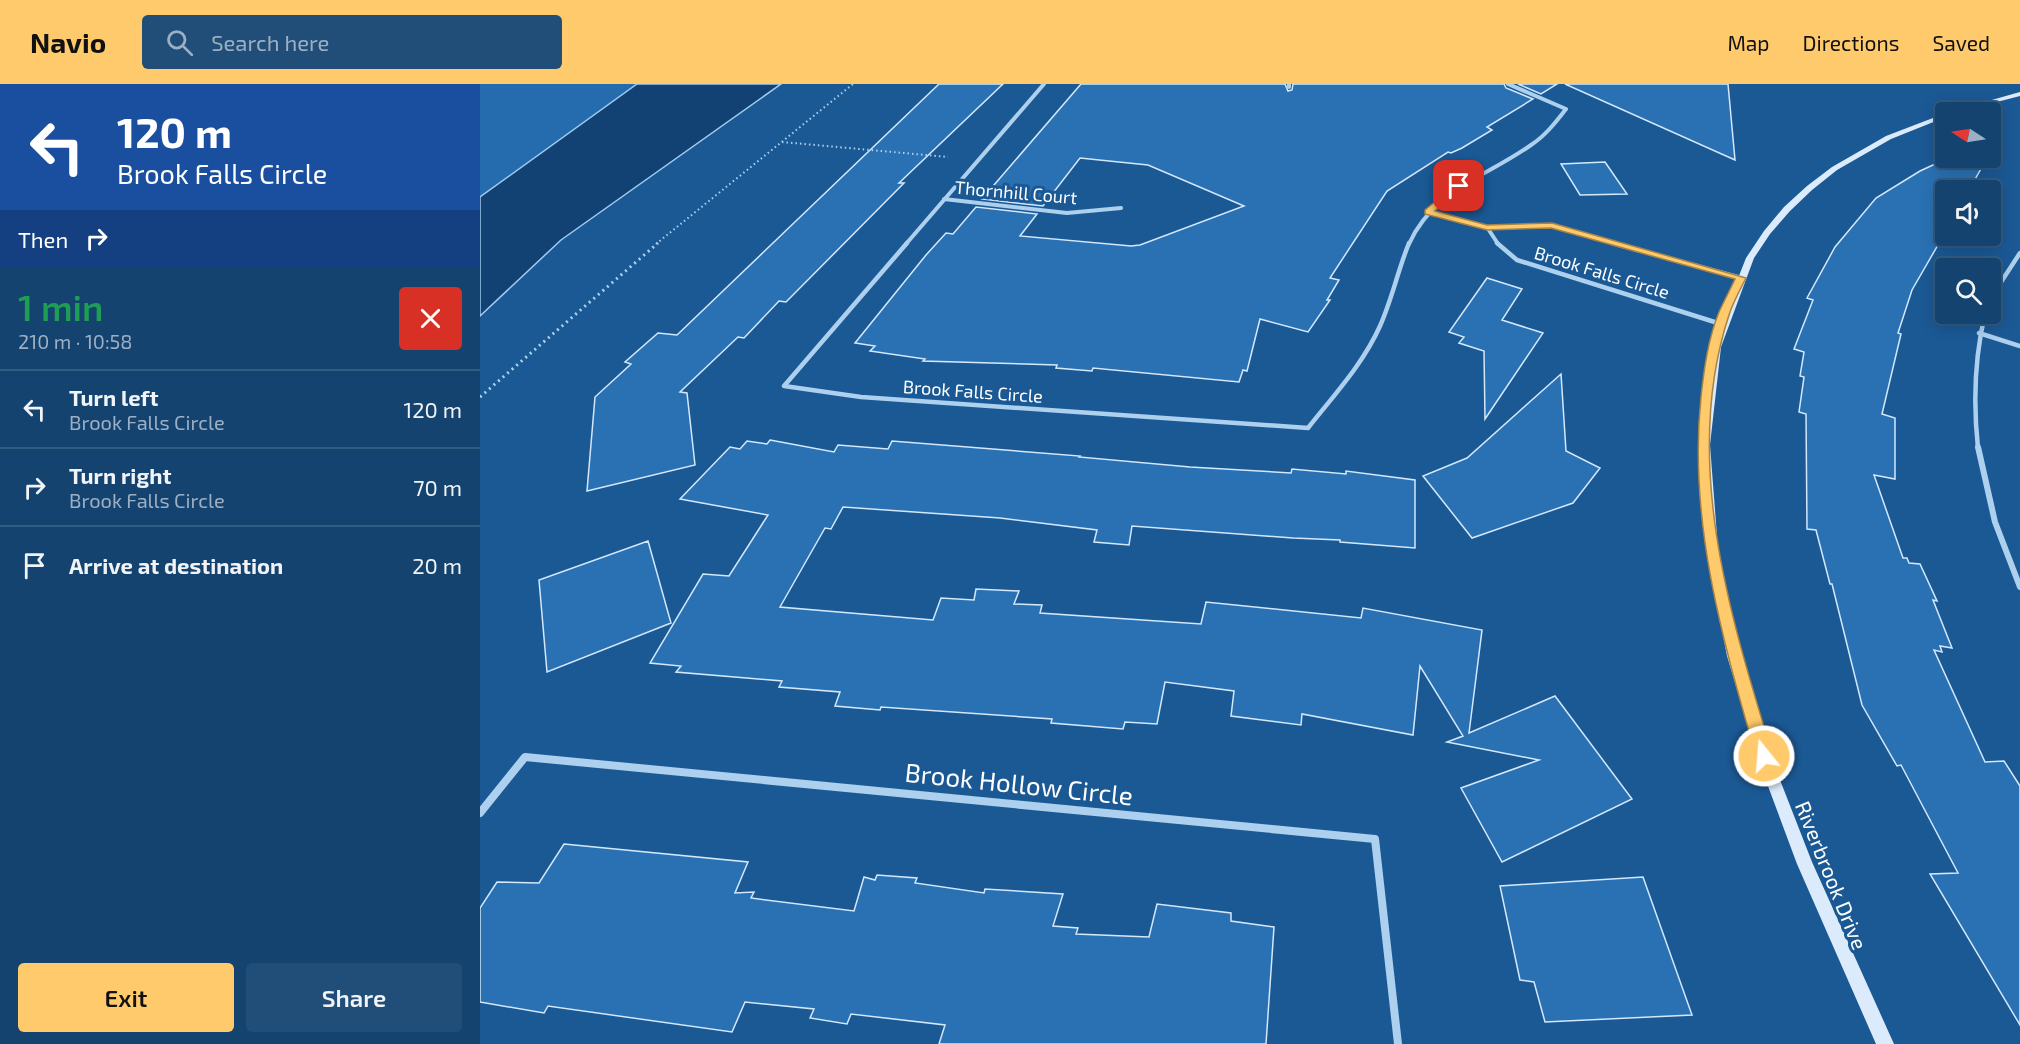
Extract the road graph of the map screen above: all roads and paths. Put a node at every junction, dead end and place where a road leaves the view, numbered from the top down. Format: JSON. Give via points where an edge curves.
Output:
{"nodes":[{"id":1,"x":853,"y":84,"type":"edge"},
{"id":2,"x":1044,"y":84,"type":"edge"},
{"id":3,"x":1508,"y":84,"type":"edge"},
{"id":4,"x":2020,"y":94,"type":"edge"},
{"id":5,"x":1990,"y":102,"type":"edge"},
{"id":6,"x":1935,"y":118,"type":"edge"},
{"id":7,"x":782,"y":142,"type":"junction"},
{"id":8,"x":980,"y":159,"type":"junction"},
{"id":9,"x":944,"y":200,"type":"junction"},
{"id":10,"x":1121,"y":208,"type":"dead end"},
{"id":11,"x":1428,"y":212,"type":"junction"},
{"id":12,"x":1487,"y":227,"type":"junction"},
{"id":13,"x":2020,"y":253,"type":"edge"},
{"id":14,"x":1741,"y":278,"type":"junction"},
{"id":15,"x":2001,"y":280,"type":"edge"},
{"id":16,"x":1721,"y":324,"type":"junction"},
{"id":17,"x":1982,"y":324,"type":"edge"},
{"id":18,"x":1979,"y":333,"type":"junction"},
{"id":19,"x":2020,"y":346,"type":"edge"},
{"id":20,"x":480,"y":397,"type":"edge"},
{"id":21,"x":2020,"y":587,"type":"edge"},
{"id":22,"x":480,"y":813,"type":"edge"},
{"id":23,"x":1398,"y":1044,"type":"edge"},
{"id":24,"x":1885,"y":1044,"type":"edge"}],
"edges":[{"from":1,"to":7,"type":"path"},
{"from":2,"to":8,"type":"street","name":"Brook Falls Circle"},
{"from":3,"to":11,"type":"street","name":"Brook Falls Circle","via":[[1566,109],[1526,149],[1459,186]]},
{"from":4,"to":5,"type":"street"},
{"from":6,"to":14,"type":"street","name":"Riverbrook Drive","via":[[1853,157],[1804,193],[1776,222]]},
{"from":7,"to":8,"type":"path"},
{"from":7,"to":20,"type":"path","via":[[670,232]]},
{"from":8,"to":9,"type":"street","name":"Brook Falls Circle"},
{"from":9,"to":10,"type":"street","name":"Thornhill Court","via":[[1068,213]]},
{"from":9,"to":11,"type":"street","name":"Brook Falls Circle","via":[[784,386],[861,397],[1308,428],[1374,339],[1406,250]]},
{"from":11,"to":12,"type":"street","name":"Brook Falls Circle"},
{"from":12,"to":14,"type":"street","name":"Brook Falls Circle","via":[[1552,226]]},
{"from":12,"to":16,"type":"street","name":"Brook Falls Circle","via":[[1499,246],[1517,260]]},
{"from":13,"to":15,"type":"street"},
{"from":14,"to":16,"type":"street","name":"Riverbrook Drive"},
{"from":16,"to":24,"type":"street","name":"Riverbrook Drive","via":[[1710,365],[1703,433],[1706,512],[1724,618],[1771,777],[1834,934]]},
{"from":17,"to":18,"type":"street"},
{"from":18,"to":19,"type":"street"},
{"from":18,"to":21,"type":"street","via":[[1973,377],[1975,430],[1989,500]]},
{"from":22,"to":23,"type":"street","name":"Brook Hollow Circle","via":[[525,756],[1375,839]]}]}
